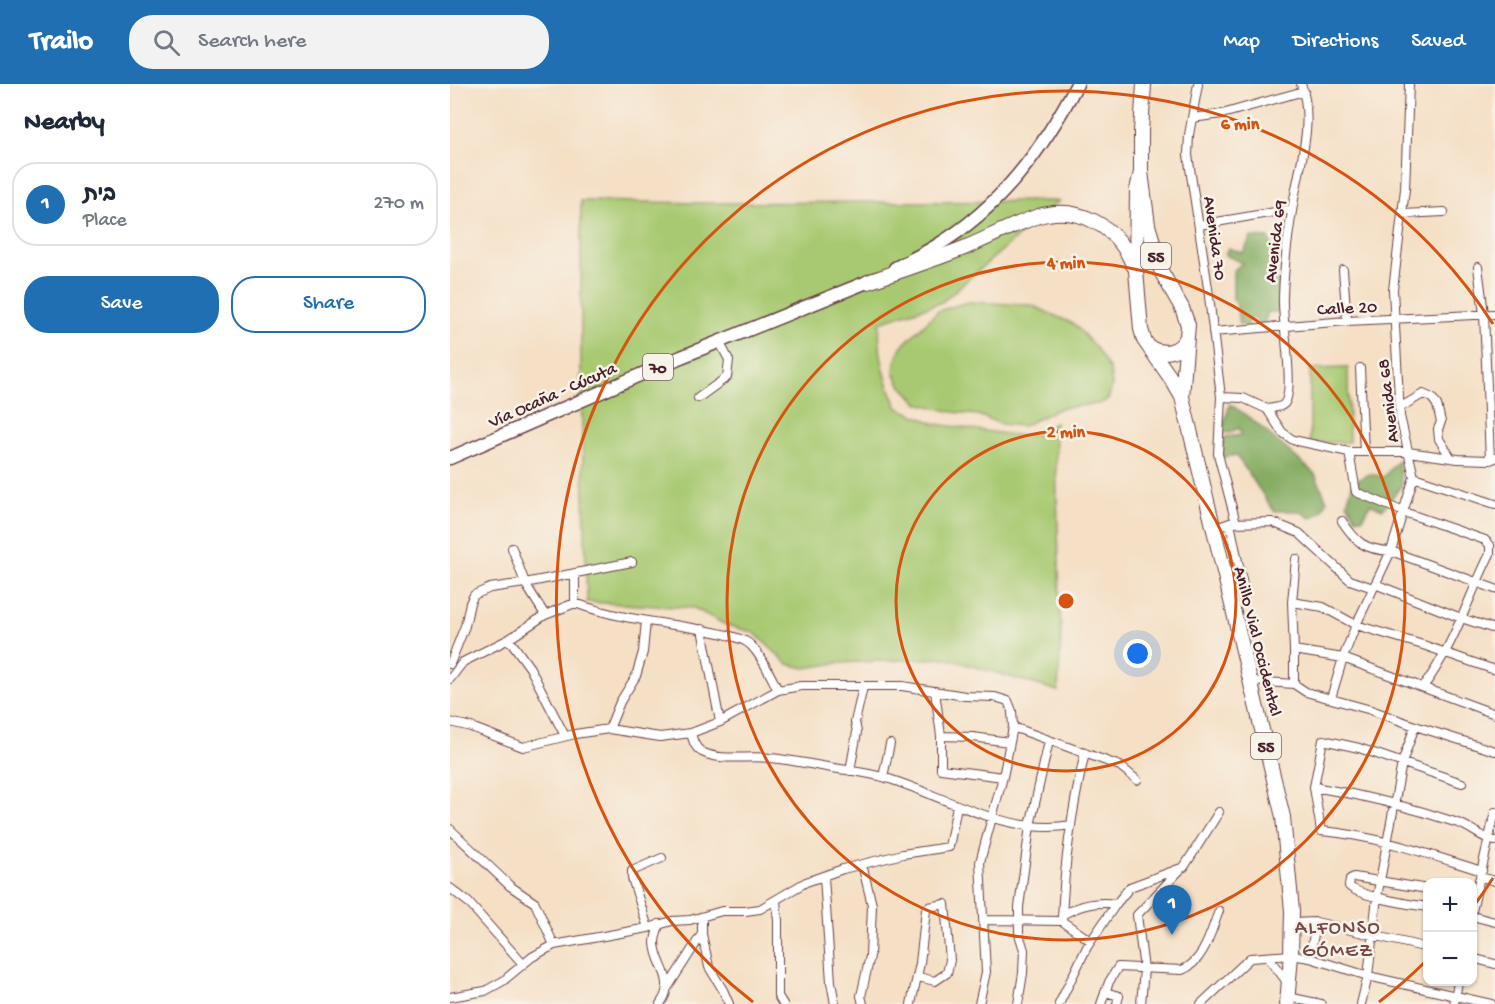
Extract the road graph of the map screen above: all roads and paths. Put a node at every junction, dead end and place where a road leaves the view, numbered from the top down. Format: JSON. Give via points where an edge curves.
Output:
{"nodes":[{"id":1,"x":1077,"y":84,"type":"edge"},
{"id":2,"x":1144,"y":84,"type":"edge"},
{"id":3,"x":1198,"y":84,"type":"edge"},
{"id":4,"x":1409,"y":84,"type":"edge"},
{"id":5,"x":1303,"y":88,"type":"edge"},
{"id":6,"x":1192,"y":118,"type":"junction"},
{"id":7,"x":1141,"y":172,"type":"junction"},
{"id":8,"x":1292,"y":209,"type":"junction"},
{"id":9,"x":1444,"y":212,"type":"dead end"},
{"id":10,"x":1403,"y":214,"type":"junction"},
{"id":11,"x":1199,"y":225,"type":"junction"},
{"id":12,"x":1478,"y":267,"type":"dead end"},
{"id":13,"x":1343,"y":270,"type":"dead end"},
{"id":14,"x":1136,"y":271,"type":"junction"},
{"id":15,"x":868,"y":282,"type":"junction"},
{"id":16,"x":1495,"y":314,"type":"edge"},
{"id":17,"x":1484,"y":315,"type":"junction"},
{"id":18,"x":1394,"y":319,"type":"junction"},
{"id":19,"x":1347,"y":321,"type":"junction"},
{"id":20,"x":1285,"y":326,"type":"junction"},
{"id":21,"x":1213,"y":332,"type":"junction"},
{"id":22,"x":1188,"y":335,"type":"junction"},
{"id":23,"x":719,"y":341,"type":"junction"},
{"id":24,"x":1149,"y":348,"type":"junction"},
{"id":25,"x":1360,"y":368,"type":"dead end"},
{"id":26,"x":1491,"y":381,"type":"edge"},
{"id":27,"x":1182,"y":397,"type":"junction"},
{"id":28,"x":1221,"y":397,"type":"junction"},
{"id":29,"x":698,"y":398,"type":"dead end"},
{"id":30,"x":1399,"y":408,"type":"junction"},
{"id":31,"x":1267,"y":409,"type":"junction"},
{"id":32,"x":1348,"y":452,"type":"junction"},
{"id":33,"x":1364,"y":452,"type":"junction"},
{"id":34,"x":1408,"y":452,"type":"junction"},
{"id":35,"x":1451,"y":458,"type":"junction"},
{"id":36,"x":450,"y":459,"type":"edge"},
{"id":37,"x":1493,"y":459,"type":"edge"},
{"id":38,"x":1414,"y":477,"type":"junction"},
{"id":39,"x":1495,"y":504,"type":"edge"},
{"id":40,"x":1404,"y":512,"type":"junction"},
{"id":41,"x":1342,"y":521,"type":"dead end"},
{"id":42,"x":1233,"y":523,"type":"junction"},
{"id":43,"x":1213,"y":529,"type":"junction"},
{"id":44,"x":512,"y":548,"type":"dead end"},
{"id":45,"x":1391,"y":551,"type":"junction"},
{"id":46,"x":1296,"y":559,"type":"dead end"},
{"id":47,"x":633,"y":562,"type":"dead end"},
{"id":48,"x":575,"y":573,"type":"junction"},
{"id":49,"x":1476,"y":582,"type":"junction"},
{"id":50,"x":525,"y":583,"type":"junction"},
{"id":51,"x":1374,"y":586,"type":"junction"},
{"id":52,"x":1495,"y":589,"type":"edge"},
{"id":53,"x":1245,"y":595,"type":"dead end"},
{"id":54,"x":1292,"y":602,"type":"junction"},
{"id":55,"x":575,"y":603,"type":"junction"},
{"id":56,"x":545,"y":615,"type":"junction"},
{"id":57,"x":1461,"y":618,"type":"junction"},
{"id":58,"x":646,"y":621,"type":"junction"},
{"id":59,"x":1356,"y":625,"type":"junction"},
{"id":60,"x":702,"y":629,"type":"junction"},
{"id":61,"x":1495,"y":629,"type":"edge"},
{"id":62,"x":509,"y":639,"type":"junction"},
{"id":63,"x":1294,"y":650,"type":"junction"},
{"id":64,"x":1444,"y":652,"type":"junction"},
{"id":65,"x":1343,"y":658,"type":"junction"},
{"id":66,"x":450,"y":661,"type":"edge"},
{"id":67,"x":464,"y":662,"type":"junction"},
{"id":68,"x":1495,"y":670,"type":"edge"},
{"id":69,"x":450,"y":679,"type":"edge"},
{"id":70,"x":1251,"y":681,"type":"junction"},
{"id":71,"x":1294,"y":684,"type":"junction"},
{"id":72,"x":863,"y":687,"type":"junction"},
{"id":73,"x":1423,"y":687,"type":"junction"},
{"id":74,"x":778,"y":690,"type":"junction"},
{"id":75,"x":935,"y":691,"type":"junction"},
{"id":76,"x":1331,"y":698,"type":"junction"},
{"id":77,"x":1495,"y":714,"type":"edge"},
{"id":78,"x":450,"y":722,"type":"edge"},
{"id":79,"x":720,"y":722,"type":"junction"},
{"id":80,"x":1415,"y":726,"type":"junction"},
{"id":81,"x":1013,"y":727,"type":"junction"},
{"id":82,"x":609,"y":729,"type":"junction"},
{"id":83,"x":691,"y":733,"type":"junction"},
{"id":84,"x":565,"y":736,"type":"junction"},
{"id":85,"x":941,"y":736,"type":"junction"},
{"id":86,"x":1049,"y":741,"type":"junction"},
{"id":87,"x":1009,"y":742,"type":"junction"},
{"id":88,"x":890,"y":744,"type":"dead end"},
{"id":89,"x":1495,"y":751,"type":"edge"},
{"id":90,"x":1085,"y":753,"type":"junction"},
{"id":91,"x":1402,"y":763,"type":"junction"},
{"id":92,"x":850,"y":771,"type":"junction"},
{"id":93,"x":883,"y":777,"type":"junction"},
{"id":94,"x":1003,"y":777,"type":"junction"},
{"id":95,"x":1137,"y":780,"type":"dead end"},
{"id":96,"x":1462,"y":783,"type":"dead end"},
{"id":97,"x":1314,"y":787,"type":"junction"},
{"id":98,"x":1394,"y":802,"type":"junction"},
{"id":99,"x":957,"y":806,"type":"junction"},
{"id":100,"x":1219,"y":812,"type":"dead end"},
{"id":101,"x":1495,"y":812,"type":"edge"},
{"id":102,"x":993,"y":816,"type":"junction"},
{"id":103,"x":1071,"y":825,"type":"junction"},
{"id":104,"x":1030,"y":826,"type":"junction"},
{"id":105,"x":450,"y":829,"type":"edge"},
{"id":106,"x":1492,"y":840,"type":"edge"},
{"id":107,"x":1388,"y":841,"type":"junction"},
{"id":108,"x":662,"y":858,"type":"dead end"},
{"id":109,"x":862,"y":864,"type":"junction"},
{"id":110,"x":1184,"y":867,"type":"junction"},
{"id":111,"x":1481,"y":874,"type":"junction"},
{"id":112,"x":824,"y":877,"type":"junction"},
{"id":113,"x":1380,"y":881,"type":"junction"},
{"id":114,"x":1495,"y":881,"type":"edge"},
{"id":115,"x":450,"y":888,"type":"edge"},
{"id":116,"x":1423,"y":888,"type":"edge"},
{"id":117,"x":1477,"y":892,"type":"edge"},
{"id":118,"x":1377,"y":897,"type":"junction"},
{"id":119,"x":776,"y":901,"type":"junction"},
{"id":120,"x":1116,"y":903,"type":"junction"},
{"id":121,"x":1423,"y":906,"type":"edge"},
{"id":122,"x":1219,"y":911,"type":"dead end"},
{"id":123,"x":702,"y":917,"type":"junction"},
{"id":124,"x":1477,"y":917,"type":"edge"},
{"id":125,"x":1062,"y":918,"type":"junction"},
{"id":126,"x":983,"y":920,"type":"junction"},
{"id":127,"x":1018,"y":921,"type":"junction"},
{"id":128,"x":1316,"y":922,"type":"junction"},
{"id":129,"x":1495,"y":922,"type":"edge"},
{"id":130,"x":1292,"y":923,"type":"junction"},
{"id":131,"x":659,"y":924,"type":"junction"},
{"id":132,"x":648,"y":928,"type":"junction"},
{"id":133,"x":702,"y":934,"type":"junction"},
{"id":134,"x":1372,"y":936,"type":"junction"},
{"id":135,"x":1091,"y":940,"type":"junction"},
{"id":136,"x":554,"y":945,"type":"junction"},
{"id":137,"x":1423,"y":947,"type":"edge"},
{"id":138,"x":1291,"y":955,"type":"junction"},
{"id":139,"x":1268,"y":957,"type":"junction"},
{"id":140,"x":1310,"y":958,"type":"junction"},
{"id":141,"x":1477,"y":959,"type":"edge"},
{"id":142,"x":523,"y":964,"type":"junction"},
{"id":143,"x":1495,"y":964,"type":"edge"},
{"id":144,"x":1144,"y":969,"type":"junction"},
{"id":145,"x":1368,"y":976,"type":"junction"},
{"id":146,"x":918,"y":977,"type":"junction"},
{"id":147,"x":668,"y":987,"type":"junction"},
{"id":148,"x":1105,"y":992,"type":"junction"},
{"id":149,"x":1288,"y":995,"type":"edge"},
{"id":150,"x":450,"y":997,"type":"edge"},
{"id":151,"x":1455,"y":1000,"type":"edge"},
{"id":152,"x":660,"y":1004,"type":"edge"},
{"id":153,"x":729,"y":1004,"type":"edge"},
{"id":154,"x":783,"y":1004,"type":"edge"},
{"id":155,"x":835,"y":1004,"type":"edge"},
{"id":156,"x":862,"y":1004,"type":"edge"},
{"id":157,"x":911,"y":1004,"type":"edge"},
{"id":158,"x":979,"y":1004,"type":"edge"},
{"id":159,"x":1018,"y":1004,"type":"edge"},
{"id":160,"x":1059,"y":1004,"type":"edge"},
{"id":161,"x":1101,"y":1004,"type":"edge"},
{"id":162,"x":1117,"y":1004,"type":"edge"},
{"id":163,"x":1142,"y":1004,"type":"edge"},
{"id":164,"x":1201,"y":1004,"type":"edge"},
{"id":165,"x":1321,"y":1004,"type":"edge"},
{"id":166,"x":1361,"y":1004,"type":"edge"},
{"id":167,"x":1491,"y":1004,"type":"edge"}],
"edges":[{"from":1,"to":15,"type":"main road","number":"70","via":[[1048,136],[1001,196],[937,246]]},
{"from":2,"to":7,"type":"highway","name":"Anillo Vial Occidental","number":"55"},
{"from":3,"to":6,"type":"street","name":"Avenida 70"},
{"from":4,"to":10,"type":"street","name":"Avenida 68"},
{"from":5,"to":6,"type":"street","via":[[1222,114]]},
{"from":5,"to":8,"type":"street","name":"Avenida 69","via":[[1307,123]]},
{"from":6,"to":11,"type":"street","name":"Avenida 70","via":[[1188,147]]},
{"from":7,"to":14,"type":"highway","name":"Anillo Vial Occidental","number":"55","via":[[1137,189]]},
{"from":7,"to":22,"type":"highway","name":"Anillo Vial Occidental","number":"55","via":[[1151,240],[1162,273],[1186,317]]},
{"from":8,"to":11,"type":"street"},
{"from":8,"to":20,"type":"street","name":"Avenida 69","via":[[1282,300]]},
{"from":9,"to":10,"type":"street"},
{"from":10,"to":18,"type":"street","name":"Avenida 68","via":[[1393,290]]},
{"from":11,"to":21,"type":"street","name":"Avenida 70"},
{"from":12,"to":17,"type":"street"},
{"from":13,"to":19,"type":"street"},
{"from":14,"to":15,"type":"highway","via":[[1127,250],[1104,226],[1089,218],[1056,213],[1038,216],[951,253]]},
{"from":14,"to":24,"type":"highway","name":"Anillo Vial Occidental","number":"55","via":[[1141,329]]},
{"from":15,"to":23,"type":"main road","name":"Vía Ocaña - Cúcuta","number":"70"},
{"from":16,"to":17,"type":"street","name":"Calle 20"},
{"from":17,"to":18,"type":"street","name":"Calle 20"},
{"from":17,"to":26,"type":"street"},
{"from":18,"to":19,"type":"street","name":"Calle 20"},
{"from":18,"to":30,"type":"street","name":"Avenida 68"},
{"from":19,"to":20,"type":"street","name":"Calle 20"},
{"from":20,"to":21,"type":"street","name":"Calle 20"},
{"from":20,"to":31,"type":"street","name":"Avenida 69","via":[[1288,396],[1280,407]]},
{"from":21,"to":28,"type":"street","name":"Avenida 70"},
{"from":22,"to":24,"type":"highway","via":[[1172,351],[1164,353]]},
{"from":22,"to":27,"type":"highway","name":"Anillo Vial Occidental","number":"55"},
{"from":23,"to":29,"type":"street","via":[[729,360],[727,377]]},
{"from":23,"to":36,"type":"main road","name":"Vía Ocaña - Cúcuta","number":"70"},
{"from":24,"to":27,"type":"highway","name":"Anillo Vial Occidental","number":"55"},
{"from":25,"to":33,"type":"street"},
{"from":26,"to":37,"type":"street"},
{"from":27,"to":43,"type":"highway","name":"Anillo Vial Occidental","number":"55"},
{"from":28,"to":31,"type":"street","via":[[1243,398]]},
{"from":28,"to":42,"type":"street","name":"Avenida 70","via":[[1218,454]]},
{"from":30,"to":34,"type":"street","name":"Avenida 68"},
{"from":30,"to":35,"type":"street","via":[[1423,394],[1432,398],[1440,413],[1439,439]]},
{"from":31,"to":32,"type":"street","via":[[1282,432],[1293,440]]},
{"from":32,"to":33,"type":"street"},
{"from":32,"to":40,"type":"street","via":[[1356,492]]},
{"from":33,"to":34,"type":"street"},
{"from":34,"to":35,"type":"street"},
{"from":34,"to":38,"type":"street","name":"Avenida 68"},
{"from":35,"to":37,"type":"street"},
{"from":38,"to":39,"type":"street"},
{"from":38,"to":40,"type":"street","name":"Avenida 68"},
{"from":40,"to":45,"type":"street","name":"Avenida 68"},
{"from":40,"to":49,"type":"street","via":[[1485,540],[1490,545],[1490,554]]},
{"from":41,"to":45,"type":"street","via":[[1354,539],[1381,551]]},
{"from":42,"to":43,"type":"street"},
{"from":42,"to":51,"type":"street","via":[[1272,522],[1299,533],[1350,580]]},
{"from":42,"to":53,"type":"street","name":"Avenida 70"},
{"from":43,"to":70,"type":"highway","name":"Anillo Vial Occidental","number":"55"},
{"from":44,"to":50,"type":"street"},
{"from":45,"to":49,"type":"street"},
{"from":45,"to":51,"type":"street","name":"Avenida 68"},
{"from":46,"to":54,"type":"street"},
{"from":47,"to":48,"type":"street"},
{"from":48,"to":50,"type":"street"},
{"from":48,"to":55,"type":"street"},
{"from":49,"to":52,"type":"street"},
{"from":49,"to":57,"type":"street"},
{"from":50,"to":56,"type":"street"},
{"from":50,"to":66,"type":"street","via":[[490,588],[474,595]]},
{"from":51,"to":57,"type":"street"},
{"from":51,"to":59,"type":"street","name":"Avenida 68"},
{"from":54,"to":59,"type":"street","via":[[1323,607]]},
{"from":54,"to":63,"type":"street"},
{"from":55,"to":56,"type":"street"},
{"from":55,"to":58,"type":"street"},
{"from":56,"to":62,"type":"street"},
{"from":57,"to":61,"type":"street"},
{"from":57,"to":64,"type":"street"},
{"from":58,"to":60,"type":"street"},
{"from":58,"to":82,"type":"street","via":[[636,676]]},
{"from":59,"to":64,"type":"street"},
{"from":59,"to":65,"type":"street","name":"Avenida 68"},
{"from":60,"to":74,"type":"street","via":[[746,641]]},
{"from":60,"to":79,"type":"street"},
{"from":62,"to":67,"type":"street"},
{"from":62,"to":84,"type":"street","via":[[530,668]]},
{"from":63,"to":65,"type":"street"},
{"from":63,"to":71,"type":"street"},
{"from":64,"to":68,"type":"street"},
{"from":64,"to":73,"type":"street"},
{"from":65,"to":73,"type":"street"},
{"from":65,"to":76,"type":"street","name":"Avenida 68"},
{"from":66,"to":67,"type":"street"},
{"from":67,"to":69,"type":"street"},
{"from":70,"to":71,"type":"street"},
{"from":70,"to":130,"type":"highway","name":"Anillo Vial Occidental","number":"55","via":[[1283,817]]},
{"from":71,"to":76,"type":"street","via":[[1306,692]]},
{"from":72,"to":74,"type":"street","via":[[801,686]]},
{"from":72,"to":75,"type":"street","via":[[902,686]]},
{"from":72,"to":92,"type":"street"},
{"from":73,"to":77,"type":"street"},
{"from":74,"to":79,"type":"street"},
{"from":75,"to":81,"type":"street","via":[[1008,701]]},
{"from":75,"to":85,"type":"street"},
{"from":76,"to":80,"type":"street"},
{"from":78,"to":84,"type":"street","via":[[523,747]]},
{"from":79,"to":83,"type":"street"},
{"from":80,"to":89,"type":"street"},
{"from":80,"to":91,"type":"street"},
{"from":81,"to":86,"type":"street"},
{"from":81,"to":87,"type":"street"},
{"from":82,"to":83,"type":"street","via":[[660,737]]},
{"from":82,"to":84,"type":"street"},
{"from":83,"to":92,"type":"street","via":[[699,751],[713,757],[770,758]]},
{"from":85,"to":87,"type":"street"},
{"from":85,"to":94,"type":"street","via":[[941,769]]},
{"from":86,"to":90,"type":"street"},
{"from":86,"to":104,"type":"street"},
{"from":87,"to":94,"type":"street"},
{"from":88,"to":93,"type":"street"},
{"from":90,"to":95,"type":"street","via":[[1120,766]]},
{"from":90,"to":103,"type":"street"},
{"from":91,"to":96,"type":"street"},
{"from":91,"to":97,"type":"street","via":[[1323,740]]},
{"from":91,"to":98,"type":"street"},
{"from":92,"to":93,"type":"street"},
{"from":93,"to":99,"type":"street"},
{"from":94,"to":102,"type":"street"},
{"from":97,"to":98,"type":"street"},
{"from":97,"to":107,"type":"street","via":[[1321,831]]},
{"from":98,"to":106,"type":"street","via":[[1462,824]]},
{"from":98,"to":107,"type":"street"},
{"from":99,"to":102,"type":"street"},
{"from":99,"to":109,"type":"street","via":[[949,847]]},
{"from":100,"to":110,"type":"street"},
{"from":101,"to":106,"type":"street"},
{"from":102,"to":104,"type":"street"},
{"from":102,"to":126,"type":"street","via":[[980,862]]},
{"from":103,"to":104,"type":"street"},
{"from":103,"to":125,"type":"street"},
{"from":104,"to":127,"type":"street"},
{"from":105,"to":136,"type":"street","via":[[510,886],[535,903]]},
{"from":106,"to":111,"type":"street"},
{"from":107,"to":111,"type":"street"},
{"from":107,"to":113,"type":"street"},
{"from":108,"to":132,"type":"street","via":[[632,871]]},
{"from":109,"to":112,"type":"street"},
{"from":109,"to":156,"type":"street","via":[[872,905],[870,956]]},
{"from":110,"to":120,"type":"street","via":[[1130,887]]},
{"from":110,"to":144,"type":"street","via":[[1137,915]]},
{"from":111,"to":114,"type":"street"},
{"from":111,"to":117,"type":"street"},
{"from":112,"to":119,"type":"street","via":[[806,882]]},
{"from":112,"to":155,"type":"street"},
{"from":113,"to":116,"type":"street"},
{"from":113,"to":118,"type":"street"},
{"from":113,"to":118,"type":"street","via":[[1350,879],[1353,890]]},
{"from":115,"to":142,"type":"street","via":[[468,902]]},
{"from":118,"to":121,"type":"street"},
{"from":118,"to":134,"type":"street"},
{"from":119,"to":123,"type":"street","via":[[760,909],[722,911]]},
{"from":119,"to":154,"type":"street","via":[[778,996]]},
{"from":120,"to":125,"type":"street","via":[[1083,904]]},
{"from":120,"to":135,"type":"street"},
{"from":122,"to":144,"type":"street","via":[[1199,958],[1191,967]]},
{"from":123,"to":131,"type":"street"},
{"from":123,"to":133,"type":"street"},
{"from":124,"to":129,"type":"street"},
{"from":125,"to":127,"type":"street"},
{"from":125,"to":135,"type":"street"},
{"from":126,"to":127,"type":"street"},
{"from":126,"to":158,"type":"street","via":[[986,972]]},
{"from":127,"to":159,"type":"street","via":[[1024,950]]},
{"from":128,"to":130,"type":"street"},
{"from":128,"to":134,"type":"street"},
{"from":128,"to":140,"type":"street"},
{"from":130,"to":138,"type":"highway","name":"Anillo Vial Occidental","number":"55"},
{"from":131,"to":132,"type":"street"},
{"from":131,"to":147,"type":"street","via":[[655,943]]},
{"from":132,"to":136,"type":"street"},
{"from":133,"to":147,"type":"street"},
{"from":133,"to":153,"type":"street","via":[[709,967]]},
{"from":134,"to":137,"type":"street"},
{"from":134,"to":145,"type":"street"},
{"from":135,"to":160,"type":"street"},
{"from":136,"to":142,"type":"street"},
{"from":138,"to":139,"type":"street"},
{"from":138,"to":140,"type":"street"},
{"from":138,"to":149,"type":"highway","name":"Anillo Vial Occidental","number":"55"},
{"from":139,"to":149,"type":"street"},
{"from":139,"to":164,"type":"street","via":[[1250,958]]},
{"from":140,"to":145,"type":"street"},
{"from":141,"to":143,"type":"street"},
{"from":142,"to":150,"type":"street","via":[[484,991]]},
{"from":144,"to":148,"type":"street","via":[[1118,967]]},
{"from":144,"to":163,"type":"street"},
{"from":145,"to":151,"type":"street"},
{"from":145,"to":166,"type":"street"},
{"from":146,"to":146,"type":"street","via":[[926,910],[945,904],[950,960],[947,973],[935,981]]},
{"from":146,"to":157,"type":"street"},
{"from":147,"to":152,"type":"street"},
{"from":148,"to":161,"type":"street"},
{"from":148,"to":162,"type":"street","via":[[1119,996]]},
{"from":149,"to":165,"type":"street"},
{"from":151,"to":167,"type":"street"}]}
